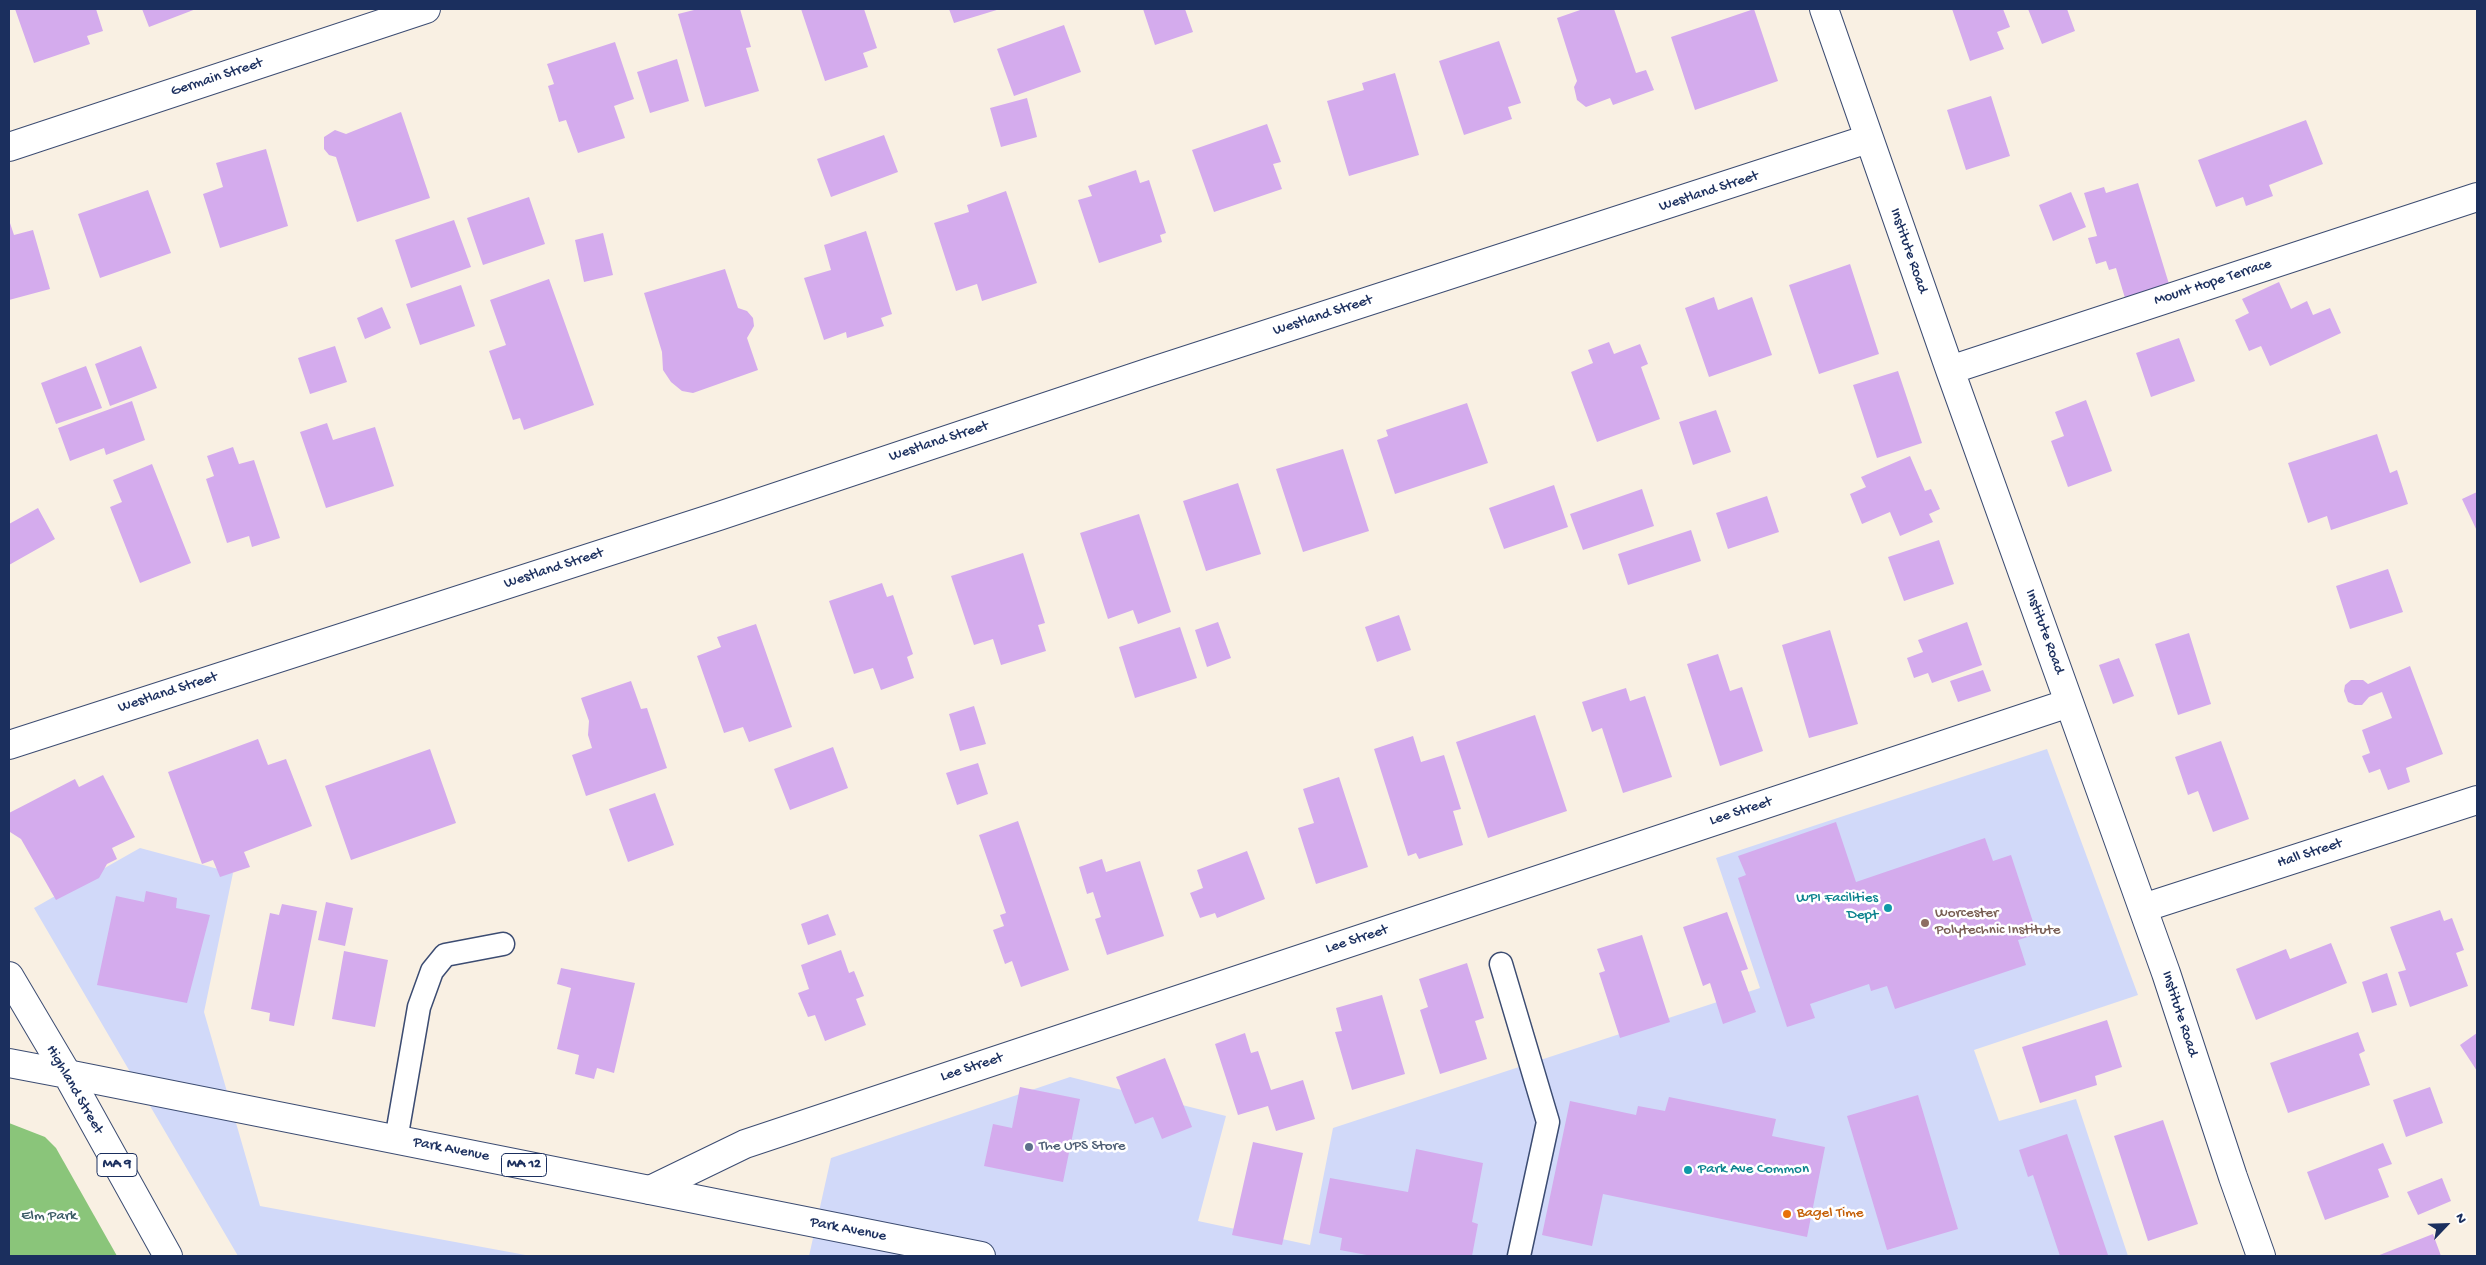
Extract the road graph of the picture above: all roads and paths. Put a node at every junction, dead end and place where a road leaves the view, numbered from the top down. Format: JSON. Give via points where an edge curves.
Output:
{"nodes":[{"id":1,"x":426,"y":9,"type":"edge"},
{"id":2,"x":1824,"y":9,"type":"edge"},
{"id":3,"x":1868,"y":139,"type":"junction"},
{"id":4,"x":9,"y":147,"type":"edge"},
{"id":5,"x":2477,"y":197,"type":"edge"},
{"id":6,"x":1950,"y":370,"type":"junction"},
{"id":7,"x":2069,"y":704,"type":"junction"},
{"id":8,"x":9,"y":745,"type":"edge"},
{"id":9,"x":2476,"y":805,"type":"edge"},
{"id":10,"x":2143,"y":908,"type":"junction"},
{"id":11,"x":503,"y":944,"type":"dead end"},
{"id":12,"x":1502,"y":964,"type":"dead end"},
{"id":13,"x":9,"y":976,"type":"edge"},
{"id":14,"x":9,"y":1062,"type":"edge"},
{"id":15,"x":67,"y":1074,"type":"junction"},
{"id":16,"x":396,"y":1140,"type":"junction"},
{"id":17,"x":650,"y":1190,"type":"junction"},
{"id":18,"x":168,"y":1256,"type":"edge"},
{"id":19,"x":981,"y":1256,"type":"edge"},
{"id":20,"x":1519,"y":1256,"type":"edge"},
{"id":21,"x":2261,"y":1256,"type":"edge"}],
"edges":[{"from":1,"to":4,"type":"main road","name":"Germain Street"},
{"from":2,"to":3,"type":"main road","name":"Institute Road"},
{"from":3,"to":6,"type":"main road","name":"Institute Road"},
{"from":3,"to":8,"type":"main road","name":"Westland Street"},
{"from":5,"to":6,"type":"main road","name":"Mount Hope Terrace"},
{"from":6,"to":7,"type":"main road","name":"Institute Road"},
{"from":7,"to":10,"type":"main road","name":"Institute Road"},
{"from":7,"to":17,"type":"main road","name":"Lee Street","via":[[754,1140]]},
{"from":9,"to":10,"type":"main road","name":"Hall Street"},
{"from":10,"to":21,"type":"main road","name":"Institute Road"},
{"from":11,"to":16,"type":"lane","via":[[445,955],[432,971],[419,1007]]},
{"from":12,"to":20,"type":"lane","via":[[1548,1122]]},
{"from":13,"to":15,"type":"main road","name":"Highland Street"},
{"from":14,"to":15,"type":"main road","name":"Park Avenue"},
{"from":15,"to":16,"type":"main road","name":"Park Avenue","number":"MA 12"},
{"from":15,"to":18,"type":"main road","name":"Highland Street","number":"MA 9"},
{"from":16,"to":17,"type":"main road","name":"Park Avenue","number":"MA 12"},
{"from":17,"to":19,"type":"main road","name":"Park Avenue","number":"MA 12"}]}
